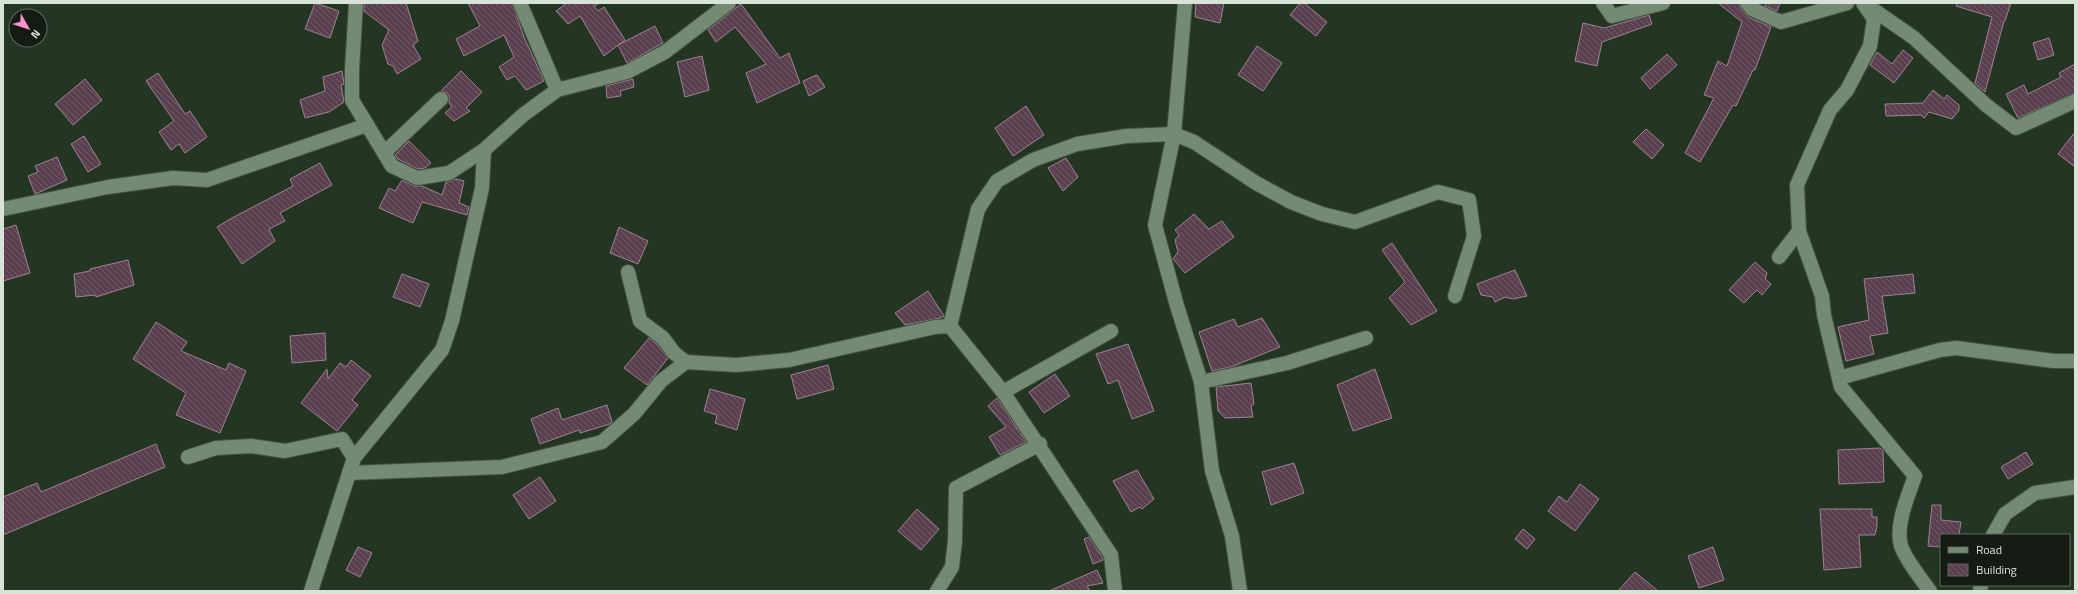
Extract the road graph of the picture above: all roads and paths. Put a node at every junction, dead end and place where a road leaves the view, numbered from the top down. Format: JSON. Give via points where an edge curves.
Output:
{"nodes":[{"id":1,"x":356,"y":3,"type":"edge"},
{"id":2,"x":520,"y":3,"type":"edge"},
{"id":3,"x":729,"y":3,"type":"edge"},
{"id":4,"x":1185,"y":3,"type":"edge"},
{"id":5,"x":1603,"y":3,"type":"edge"},
{"id":6,"x":1663,"y":3,"type":"edge"},
{"id":7,"x":1747,"y":3,"type":"edge"},
{"id":8,"x":1847,"y":3,"type":"edge"},
{"id":9,"x":1864,"y":3,"type":"edge"},
{"id":10,"x":557,"y":90,"type":"junction"},
{"id":11,"x":441,"y":99,"type":"dead end"},
{"id":12,"x":2075,"y":101,"type":"edge"},
{"id":13,"x":367,"y":125,"type":"junction"},
{"id":14,"x":1174,"y":134,"type":"junction"},
{"id":15,"x":484,"y":150,"type":"junction"},
{"id":16,"x":384,"y":153,"type":"junction"},
{"id":17,"x":3,"y":209,"type":"edge"},
{"id":18,"x":1799,"y":231,"type":"junction"},
{"id":19,"x":1779,"y":257,"type":"dead end"},
{"id":20,"x":628,"y":272,"type":"dead end"},
{"id":21,"x":1455,"y":296,"type":"dead end"},
{"id":22,"x":950,"y":326,"type":"junction"},
{"id":23,"x":1111,"y":331,"type":"dead end"},
{"id":24,"x":1366,"y":338,"type":"dead end"},
{"id":25,"x":2075,"y":361,"type":"edge"},
{"id":26,"x":686,"y":362,"type":"junction"},
{"id":27,"x":1839,"y":378,"type":"junction"},
{"id":28,"x":1201,"y":382,"type":"junction"},
{"id":29,"x":1003,"y":392,"type":"junction"},
{"id":30,"x":1040,"y":444,"type":"junction"},
{"id":31,"x":188,"y":457,"type":"dead end"},
{"id":32,"x":354,"y":458,"type":"junction"},
{"id":33,"x":349,"y":473,"type":"junction"},
{"id":34,"x":2075,"y":487,"type":"edge"},
{"id":35,"x":1994,"y":534,"type":"edge"},
{"id":36,"x":311,"y":591,"type":"edge"},
{"id":37,"x":937,"y":591,"type":"edge"},
{"id":38,"x":1115,"y":591,"type":"edge"},
{"id":39,"x":1240,"y":591,"type":"edge"},
{"id":40,"x":1930,"y":591,"type":"edge"}],
"edges":[{"from":1,"to":13,"type":"street","via":[[352,100]]},
{"from":2,"to":10,"type":"street"},
{"from":3,"to":10,"type":"street","via":[[665,52],[627,72]]},
{"from":4,"to":14,"type":"street"},
{"from":5,"to":6,"type":"street","via":[[1612,16]]},
{"from":7,"to":8,"type":"street","via":[[1752,9],[1781,22]]},
{"from":9,"to":12,"type":"street","via":[[1914,38],[1986,105],[2016,128]]},
{"from":9,"to":18,"type":"street","via":[[1874,20],[1870,46],[1847,90],[1830,110],[1796,185]]},
{"from":10,"to":15,"type":"street","via":[[523,115]]},
{"from":11,"to":16,"type":"street"},
{"from":13,"to":16,"type":"street"},
{"from":13,"to":17,"type":"street","via":[[207,180],[173,178],[115,186]]},
{"from":14,"to":21,"type":"street","via":[[1194,142],[1256,183],[1291,202],[1322,214],[1355,222],[1438,192],[1469,200],[1474,236]]},
{"from":14,"to":22,"type":"street","via":[[1127,136],[1077,144],[1033,160],[996,181],[978,210]]},
{"from":14,"to":28,"type":"street","via":[[1155,225]]},
{"from":15,"to":16,"type":"street","via":[[449,173],[417,178],[392,166]]},
{"from":15,"to":32,"type":"street","via":[[482,188],[452,321],[442,350]]},
{"from":18,"to":19,"type":"street"},
{"from":18,"to":27,"type":"street","via":[[1822,296]]},
{"from":20,"to":26,"type":"street","via":[[640,321],[663,338],[674,353]]},
{"from":22,"to":26,"type":"street","via":[[935,327],[789,360],[736,365]]},
{"from":22,"to":29,"type":"street"},
{"from":23,"to":29,"type":"street"},
{"from":24,"to":28,"type":"street","via":[[1287,363]]},
{"from":25,"to":27,"type":"street","via":[[2054,361],[1956,348],[1940,350]]},
{"from":26,"to":33,"type":"street","via":[[661,381],[634,414],[602,442],[502,467]]},
{"from":27,"to":40,"type":"street","via":[[1841,387],[1915,476],[1901,515],[1901,546]]},
{"from":28,"to":39,"type":"street","via":[[1212,471],[1232,536]]},
{"from":29,"to":30,"type":"street"},
{"from":30,"to":37,"type":"street","via":[[956,488],[952,567]]},
{"from":30,"to":38,"type":"street","via":[[1111,555]]},
{"from":31,"to":32,"type":"street","via":[[216,448],[244,446],[285,451],[342,438]]},
{"from":32,"to":33,"type":"street"},
{"from":33,"to":36,"type":"street"},
{"from":34,"to":35,"type":"street","via":[[2035,493],[2005,514]]}]}
